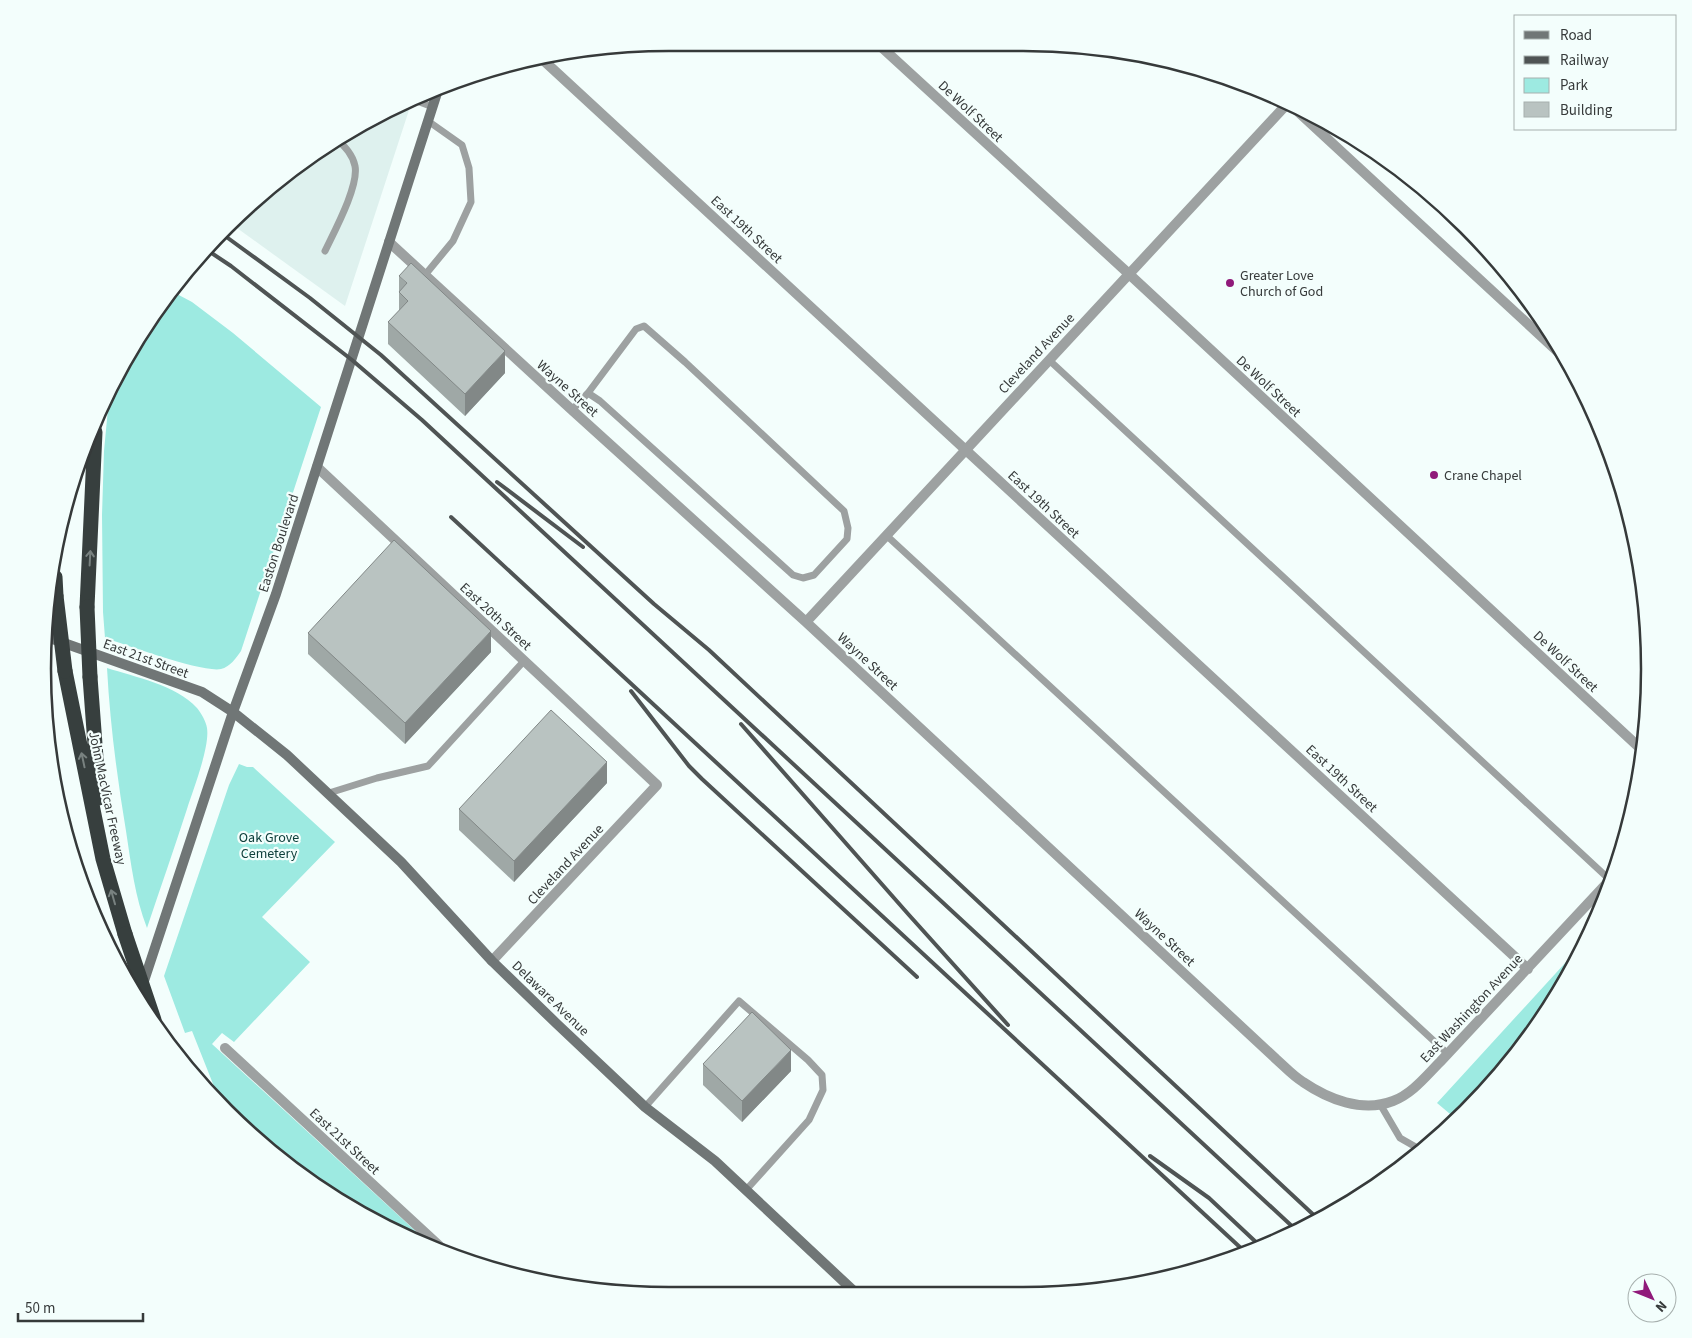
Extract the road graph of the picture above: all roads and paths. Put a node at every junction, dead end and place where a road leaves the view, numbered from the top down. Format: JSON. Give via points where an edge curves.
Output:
{"nodes":[{"id":1,"x":886,"y":51,"type":"edge"},
{"id":2,"x":547,"y":63,"type":"edge"},
{"id":3,"x":436,"y":97,"type":"edge"},
{"id":4,"x":422,"y":103,"type":"edge"},
{"id":5,"x":432,"y":107,"type":"junction"},
{"id":6,"x":1283,"y":109,"type":"edge"},
{"id":7,"x":428,"y":121,"type":"junction"},
{"id":8,"x":1309,"y":122,"type":"edge"},
{"id":9,"x":343,"y":145,"type":"edge"},
{"id":10,"x":389,"y":242,"type":"junction"},
{"id":11,"x":325,"y":251,"type":"dead end"},
{"id":12,"x":1129,"y":274,"type":"junction"},
{"id":13,"x":425,"y":275,"type":"junction"},
{"id":14,"x":1547,"y":343,"type":"edge"},
{"id":15,"x":1049,"y":360,"type":"junction"},
{"id":16,"x":588,"y":393,"type":"junction"},
{"id":17,"x":572,"y":410,"type":"junction"},
{"id":18,"x":95,"y":442,"type":"edge"},
{"id":19,"x":966,"y":450,"type":"junction"},
{"id":20,"x":317,"y":467,"type":"junction"},
{"id":21,"x":886,"y":535,"type":"junction"},
{"id":22,"x":56,"y":597,"type":"edge"},
{"id":23,"x":806,"y":622,"type":"junction"},
{"id":24,"x":53,"y":639,"type":"edge"},
{"id":25,"x":524,"y":661,"type":"junction"},
{"id":26,"x":233,"y":712,"type":"junction"},
{"id":27,"x":1636,"y":744,"type":"edge"},
{"id":28,"x":657,"y":786,"type":"joint"},
{"id":29,"x":329,"y":793,"type":"junction"},
{"id":30,"x":104,"y":859,"type":"junction"},
{"id":31,"x":1605,"y":876,"type":"edge"},
{"id":32,"x":1598,"y":893,"type":"edge"},
{"id":33,"x":492,"y":960,"type":"junction"},
{"id":34,"x":1528,"y":968,"type":"junction"},
{"id":35,"x":141,"y":990,"type":"edge"},
{"id":36,"x":147,"y":999,"type":"edge"},
{"id":37,"x":225,"y":1048,"type":"dead end"},
{"id":38,"x":1448,"y":1054,"type":"junction"},
{"id":39,"x":1330,"y":1096,"type":"joint"},
{"id":40,"x":1380,"y":1104,"type":"junction"},
{"id":41,"x":645,"y":1107,"type":"junction"},
{"id":42,"x":1415,"y":1146,"type":"edge"},
{"id":43,"x":746,"y":1190,"type":"junction"},
{"id":44,"x":433,"y":1240,"type":"edge"},
{"id":45,"x":849,"y":1287,"type":"edge"}],
"edges":[{"from":1,"to":12,"type":"street","name":"De Wolf Street"},
{"from":2,"to":19,"type":"street","name":"East 19th Street"},
{"from":3,"to":5,"type":"main road","name":"Easton Boulevard"},
{"from":4,"to":5,"type":"lane"},
{"from":5,"to":7,"type":"main road","name":"Easton Boulevard"},
{"from":6,"to":12,"type":"street","name":"Cleveland Avenue"},
{"from":7,"to":10,"type":"main road","name":"Easton Boulevard"},
{"from":7,"to":13,"type":"lane","via":[[462,145],[469,168],[471,202],[453,241]]},
{"from":8,"to":14,"type":"street"},
{"from":9,"to":11,"type":"lane","via":[[356,166],[352,189]]},
{"from":10,"to":13,"type":"street","name":"Wayne Street"},
{"from":10,"to":20,"type":"main road","name":"Easton Boulevard"},
{"from":12,"to":15,"type":"street","name":"Cleveland Avenue"},
{"from":12,"to":27,"type":"street","name":"De Wolf Street"},
{"from":13,"to":17,"type":"street","name":"Wayne Street"},
{"from":15,"to":19,"type":"street","name":"Cleveland Avenue"},
{"from":15,"to":31,"type":"lane"},
{"from":16,"to":16,"type":"lane","via":[[793,575],[803,578],[814,575],[847,539],[844,511],[644,326],[636,329]]},
{"from":16,"to":17,"type":"lane"},
{"from":17,"to":23,"type":"street","name":"Wayne Street"},
{"from":30,"to":18,"type":"highway","one_way":true,"bridge":true,"via":[[87,607]]},
{"from":19,"to":21,"type":"street","name":"Cleveland Avenue"},
{"from":19,"to":34,"type":"street","name":"East 19th Street"},
{"from":20,"to":25,"type":"street","name":"East 20th Street"},
{"from":20,"to":26,"type":"main road","name":"Easton Boulevard"},
{"from":21,"to":23,"type":"street","name":"Cleveland Avenue"},
{"from":21,"to":38,"type":"lane"},
{"from":30,"to":22,"type":"highway","name":"John MacVicar Freeway","one_way":true,"bridge":true,"via":[[65,671]]},
{"from":23,"to":39,"type":"street","name":"Wayne Street","via":[[1276,1060],[1303,1082]]},
{"from":24,"to":26,"type":"main road","name":"East 21st Street","via":[[202,692]]},
{"from":25,"to":28,"type":"street","name":"East 20th Street"},
{"from":25,"to":29,"type":"lane","via":[[428,766]]},
{"from":26,"to":29,"type":"main road","name":"Delaware Avenue"},
{"from":26,"to":35,"type":"main road","name":"Easton Boulevard"},
{"from":28,"to":33,"type":"street","name":"Cleveland Avenue"},
{"from":29,"to":33,"type":"main road","name":"Delaware Avenue","via":[[401,862]]},
{"from":36,"to":30,"type":"highway","name":"John MacVicar Freeway","one_way":true,"bridge":true},
{"from":32,"to":34,"type":"street","name":"East Washington Avenue"},
{"from":33,"to":41,"type":"main road","name":"Delaware Avenue"},
{"from":34,"to":38,"type":"street","name":"East Washington Avenue"},
{"from":37,"to":44,"type":"street","name":"East 21st Street"},
{"from":38,"to":40,"type":"street","name":"East Washington Avenue","via":[[1412,1090]]},
{"from":39,"to":40,"type":"street","name":"East Washington Avenue","via":[[1350,1104]]},
{"from":40,"to":42,"type":"lane","via":[[1400,1138]]},
{"from":41,"to":43,"type":"main road","name":"Delaware Avenue","via":[[715,1161]]},
{"from":41,"to":43,"type":"lane","via":[[739,1001],[822,1075],[822,1090],[809,1120]]},
{"from":43,"to":45,"type":"main road","name":"Delaware Avenue"}]}
